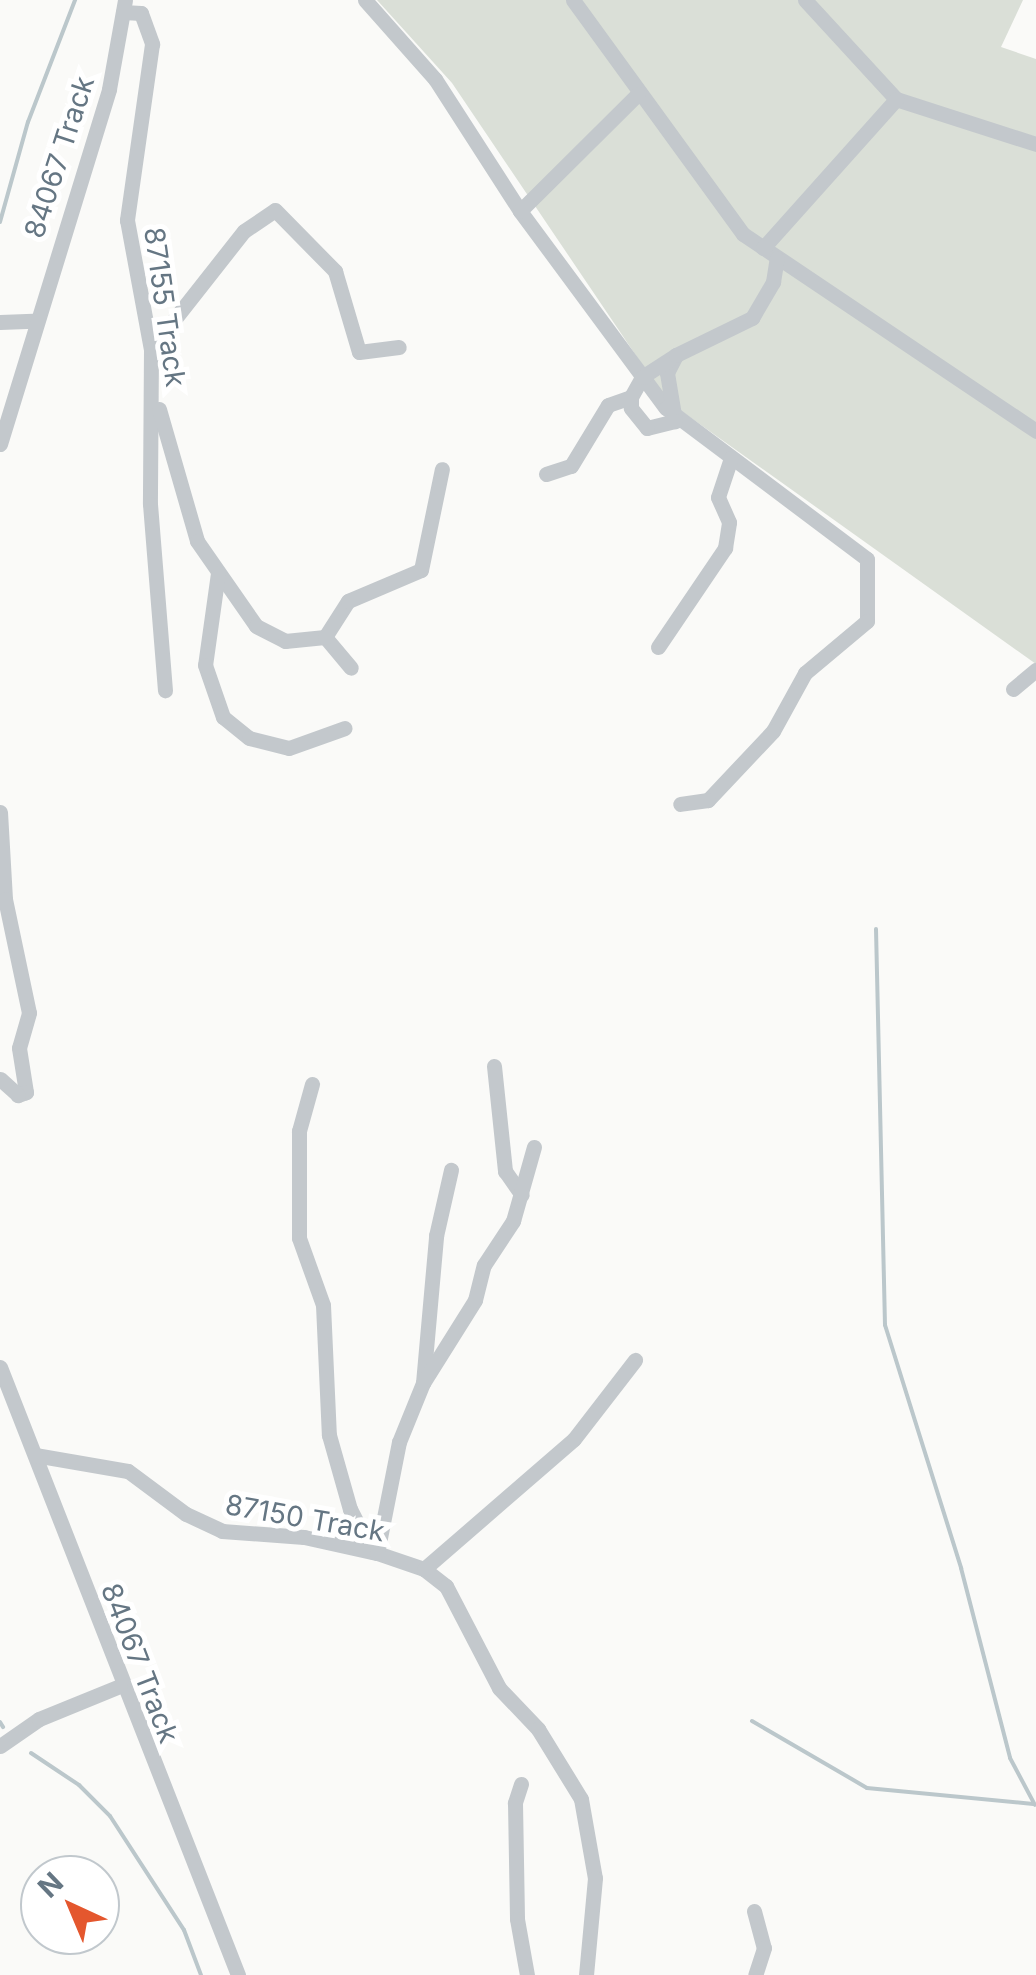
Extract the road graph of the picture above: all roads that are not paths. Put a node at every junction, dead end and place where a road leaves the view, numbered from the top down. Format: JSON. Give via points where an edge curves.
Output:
{"nodes":[{"id":1,"x":365,"y":0,"type":"edge"},
{"id":2,"x":573,"y":0,"type":"edge"},
{"id":3,"x":806,"y":0,"type":"edge"},
{"id":4,"x":124,"y":6,"type":"edge"},
{"id":5,"x":146,"y":6,"type":"edge"},
{"id":6,"x":638,"y":94,"type":"junction"},
{"id":7,"x":896,"y":98,"type":"junction"},
{"id":8,"x":1036,"y":144,"type":"edge"},
{"id":9,"x":520,"y":212,"type":"junction"},
{"id":10,"x":763,"y":248,"type":"junction"},
{"id":11,"x":778,"y":258,"type":"junction"},
{"id":12,"x":33,"y":321,"type":"junction"},
{"id":13,"x":0,"y":322,"type":"edge"},
{"id":14,"x":399,"y":347,"type":"dead end"},
{"id":15,"x":151,"y":350,"type":"junction"},
{"id":16,"x":676,"y":355,"type":"junction"},
{"id":17,"x":642,"y":377,"type":"junction"},
{"id":18,"x":154,"y":386,"type":"junction"},
{"id":19,"x":632,"y":397,"type":"junction"},
{"id":20,"x":676,"y":418,"type":"junction"},
{"id":21,"x":1036,"y":431,"type":"edge"},
{"id":22,"x":0,"y":444,"type":"edge"},
{"id":23,"x":731,"y":458,"type":"junction"},
{"id":24,"x":442,"y":470,"type":"dead end"},
{"id":25,"x":546,"y":474,"type":"dead end"},
{"id":26,"x":218,"y":573,"type":"junction"},
{"id":27,"x":324,"y":637,"type":"junction"},
{"id":28,"x":658,"y":647,"type":"dead end"},
{"id":29,"x":350,"y":668,"type":"dead end"},
{"id":30,"x":1036,"y":670,"type":"edge"},
{"id":31,"x":1013,"y":689,"type":"dead end"},
{"id":32,"x":165,"y":690,"type":"dead end"},
{"id":33,"x":344,"y":728,"type":"dead end"},
{"id":34,"x":680,"y":804,"type":"dead end"},
{"id":35,"x":0,"y":812,"type":"edge"},
{"id":36,"x":494,"y":1066,"type":"dead end"},
{"id":37,"x":0,"y":1079,"type":"edge"},
{"id":38,"x":312,"y":1084,"type":"dead end"},
{"id":39,"x":534,"y":1147,"type":"dead end"},
{"id":40,"x":451,"y":1170,"type":"dead end"},
{"id":41,"x":522,"y":1194,"type":"junction"},
{"id":42,"x":635,"y":1360,"type":"dead end"},
{"id":43,"x":0,"y":1367,"type":"edge"},
{"id":44,"x":423,"y":1382,"type":"junction"},
{"id":45,"x":35,"y":1456,"type":"junction"},
{"id":46,"x":375,"y":1552,"type":"junction"},
{"id":47,"x":424,"y":1570,"type":"junction"},
{"id":48,"x":120,"y":1686,"type":"junction"},
{"id":49,"x":0,"y":1746,"type":"edge"},
{"id":50,"x":521,"y":1784,"type":"dead end"},
{"id":51,"x":754,"y":1911,"type":"dead end"},
{"id":52,"x":238,"y":1975,"type":"edge"},
{"id":53,"x":526,"y":1975,"type":"edge"},
{"id":54,"x":586,"y":1975,"type":"edge"},
{"id":55,"x":755,"y":1975,"type":"edge"}],
"edges":[{"from":1,"to":9,"type":"street","via":[[436,79]]},
{"from":2,"to":6,"type":"street"},
{"from":3,"to":7,"type":"street"},
{"from":4,"to":5,"type":"street","name":"87155 Track"},
{"from":4,"to":12,"type":"street","name":"84067 Track","via":[[109,89]]},
{"from":5,"to":15,"type":"street","name":"87155 Track","via":[[152,44],[127,220]]},
{"from":6,"to":9,"type":"street"},
{"from":6,"to":10,"type":"street","via":[[728,218]]},
{"from":7,"to":8,"type":"street"},
{"from":7,"to":10,"type":"street"},
{"from":9,"to":17,"type":"street"},
{"from":10,"to":11,"type":"street"},
{"from":11,"to":16,"type":"street","via":[[752,318]]},
{"from":11,"to":21,"type":"street"},
{"from":12,"to":13,"type":"street"},
{"from":12,"to":22,"type":"street","name":"84067 Track"},
{"from":14,"to":15,"type":"street","via":[[358,352],[335,271],[276,210],[244,231]]},
{"from":15,"to":18,"type":"street","name":"87155 Track"},
{"from":16,"to":17,"type":"street"},
{"from":16,"to":20,"type":"street","via":[[667,373]]},
{"from":17,"to":19,"type":"street"},
{"from":17,"to":20,"type":"street"},
{"from":18,"to":26,"type":"street","via":[[197,541]]},
{"from":18,"to":32,"type":"street","name":"87155 Track","via":[[150,504]]},
{"from":19,"to":20,"type":"street","via":[[642,426],[658,429]]},
{"from":19,"to":25,"type":"street","via":[[608,405],[571,466]]},
{"from":20,"to":23,"type":"street"},
{"from":23,"to":28,"type":"street","via":[[718,497],[729,522],[725,548]]},
{"from":23,"to":34,"type":"street","via":[[862,552],[871,584],[869,616],[806,673],[773,731],[708,800]]},
{"from":24,"to":27,"type":"street","via":[[419,573],[348,601]]},
{"from":26,"to":27,"type":"street","via":[[268,636]]},
{"from":26,"to":33,"type":"street","via":[[205,665],[223,717],[249,738],[289,748]]},
{"from":27,"to":29,"type":"street"},
{"from":30,"to":31,"type":"street"},
{"from":35,"to":37,"type":"street","via":[[4,899],[30,1019],[20,1048],[26,1092],[16,1094]]},
{"from":36,"to":41,"type":"street","via":[[505,1171]]},
{"from":38,"to":46,"type":"street","via":[[298,1130],[300,1238],[323,1305],[328,1435],[350,1509]]},
{"from":39,"to":41,"type":"street"},
{"from":40,"to":44,"type":"street","via":[[436,1236]]},
{"from":41,"to":44,"type":"street","via":[[508,1231],[484,1265],[475,1300]]},
{"from":42,"to":47,"type":"street","via":[[574,1439]]},
{"from":43,"to":45,"type":"street","name":"84067 Track"},
{"from":44,"to":46,"type":"street","via":[[399,1442]]},
{"from":45,"to":46,"type":"street","name":"87150 Track","via":[[128,1470],[186,1514],[222,1531]]},
{"from":45,"to":48,"type":"street","name":"84067 Track"},
{"from":46,"to":47,"type":"street","name":"87150 Track"},
{"from":47,"to":54,"type":"street","name":"87150 Track","via":[[453,1594],[500,1688],[538,1729],[581,1799],[595,1878]]},
{"from":48,"to":49,"type":"street","via":[[39,1719]]},
{"from":48,"to":52,"type":"street","name":"84067 Track"},
{"from":50,"to":53,"type":"street","via":[[515,1803],[516,1919]]},
{"from":51,"to":55,"type":"street","via":[[764,1948]]}]}
